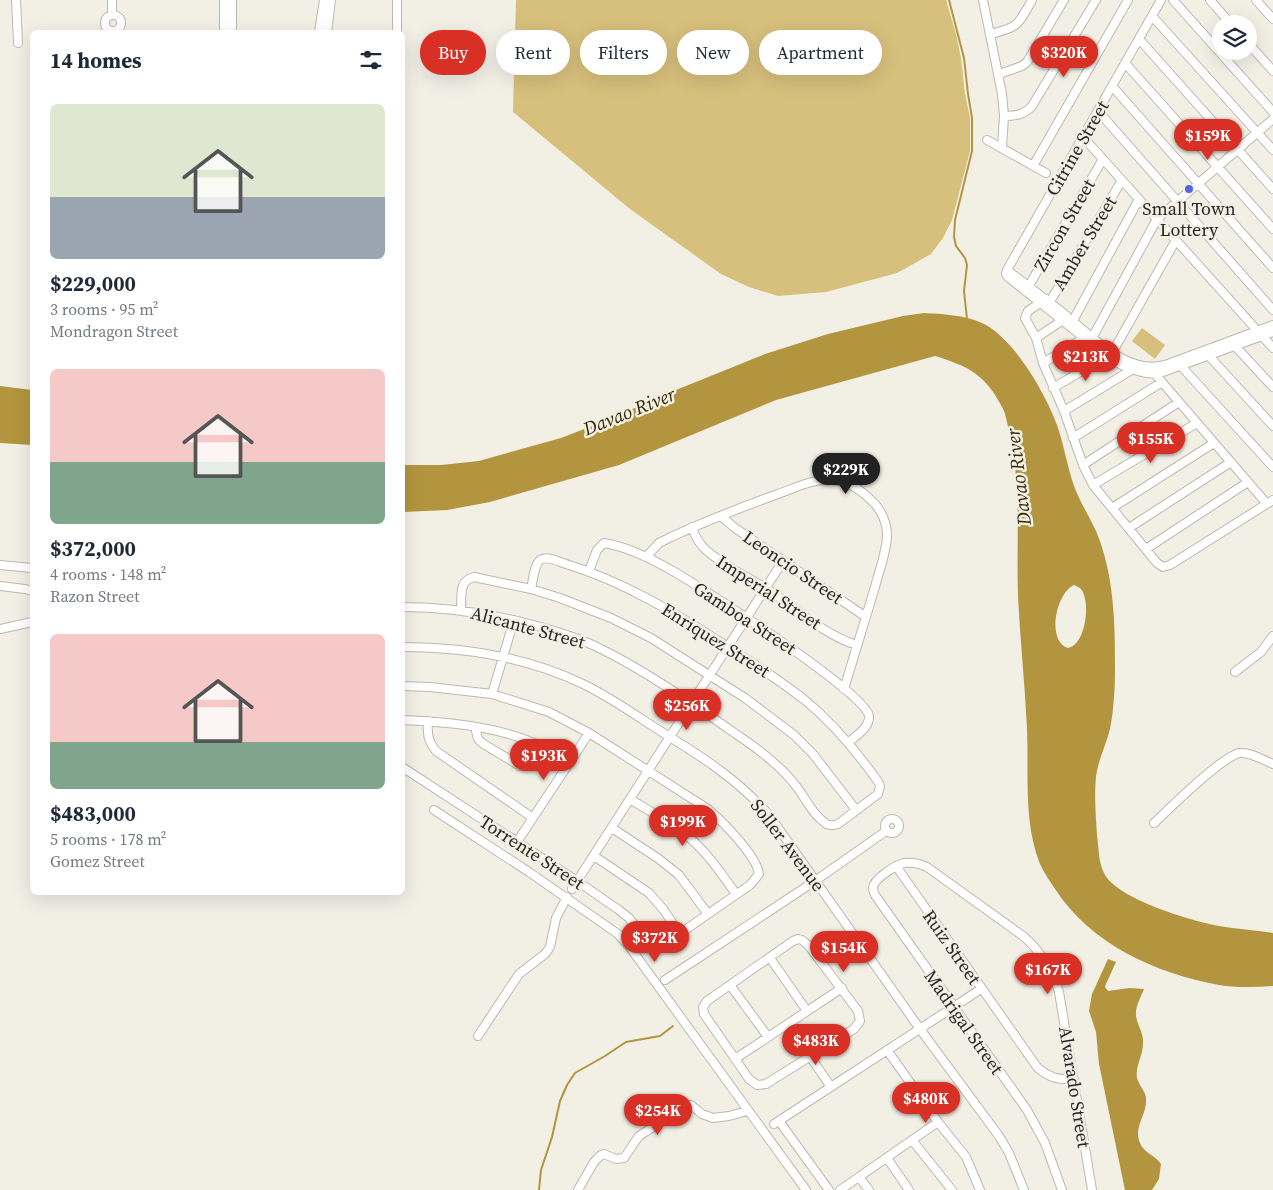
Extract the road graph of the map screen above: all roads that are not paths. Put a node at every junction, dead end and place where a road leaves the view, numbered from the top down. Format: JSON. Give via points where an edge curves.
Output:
{"nodes":[{"id":1,"x":16,"y":0,"type":"edge"},
{"id":2,"x":112,"y":0,"type":"edge"},
{"id":3,"x":224,"y":0,"type":"edge"},
{"id":4,"x":232,"y":0,"type":"edge"},
{"id":5,"x":324,"y":0,"type":"edge"},
{"id":6,"x":331,"y":0,"type":"edge"},
{"id":7,"x":397,"y":0,"type":"edge"},
{"id":8,"x":1032,"y":0,"type":"edge"},
{"id":9,"x":1064,"y":0,"type":"edge"},
{"id":10,"x":1096,"y":0,"type":"edge"},
{"id":11,"x":1128,"y":0,"type":"edge"},
{"id":12,"x":1161,"y":0,"type":"edge"},
{"id":13,"x":1173,"y":0,"type":"edge"},
{"id":14,"x":1210,"y":0,"type":"edge"},
{"id":15,"x":1256,"y":0,"type":"edge"},
{"id":16,"x":985,"y":1,"type":"edge"},
{"id":17,"x":112,"y":15,"type":"dead end"},
{"id":18,"x":1223,"y":15,"type":"edge"},
{"id":19,"x":1152,"y":16,"type":"junction"},
{"id":20,"x":1273,"y":19,"type":"edge"},
{"id":21,"x":224,"y":30,"type":"edge"},
{"id":22,"x":232,"y":30,"type":"edge"},
{"id":23,"x":319,"y":30,"type":"edge"},
{"id":24,"x":327,"y":30,"type":"edge"},
{"id":25,"x":397,"y":30,"type":"edge"},
{"id":26,"x":990,"y":34,"type":"junction"},
{"id":27,"x":1139,"y":39,"type":"junction"},
{"id":28,"x":18,"y":43,"type":"dead end"},
{"id":29,"x":1257,"y":53,"type":"edge"},
{"id":30,"x":1125,"y":63,"type":"junction"},
{"id":31,"x":1273,"y":71,"type":"edge"},
{"id":32,"x":999,"y":74,"type":"junction"},
{"id":33,"x":1112,"y":86,"type":"junction"},
{"id":34,"x":1098,"y":111,"type":"junction"},
{"id":35,"x":1273,"y":112,"type":"edge"},
{"id":36,"x":1004,"y":116,"type":"junction"},
{"id":37,"x":1273,"y":119,"type":"edge"},
{"id":38,"x":1258,"y":132,"type":"junction"},
{"id":39,"x":1083,"y":137,"type":"junction"},
{"id":40,"x":986,"y":140,"type":"dead end"},
{"id":41,"x":1002,"y":148,"type":"junction"},
{"id":42,"x":1238,"y":150,"type":"junction"},
{"id":43,"x":1273,"y":150,"type":"edge"},
{"id":44,"x":1103,"y":159,"type":"junction"},
{"id":45,"x":1034,"y":166,"type":"junction"},
{"id":46,"x":1218,"y":167,"type":"junction"},
{"id":47,"x":1046,"y":172,"type":"dead end"},
{"id":48,"x":1122,"y":180,"type":"junction"},
{"id":49,"x":1199,"y":183,"type":"junction"},
{"id":50,"x":1273,"y":189,"type":"edge"},
{"id":51,"x":1139,"y":200,"type":"junction"},
{"id":52,"x":1179,"y":201,"type":"junction"},
{"id":53,"x":1157,"y":219,"type":"junction"},
{"id":54,"x":1273,"y":229,"type":"edge"},
{"id":55,"x":1176,"y":240,"type":"junction"},
{"id":56,"x":1273,"y":268,"type":"edge"},
{"id":57,"x":1027,"y":289,"type":"junction"},
{"id":58,"x":1046,"y":303,"type":"junction"},
{"id":59,"x":1273,"y":310,"type":"edge"},
{"id":60,"x":1068,"y":321,"type":"junction"},
{"id":61,"x":1273,"y":325,"type":"edge"},
{"id":62,"x":1273,"y":332,"type":"edge"},
{"id":63,"x":1259,"y":333,"type":"junction"},
{"id":64,"x":1036,"y":338,"type":"junction"},
{"id":65,"x":1089,"y":338,"type":"junction"},
{"id":66,"x":1235,"y":346,"type":"junction"},
{"id":67,"x":1273,"y":348,"type":"edge"},
{"id":68,"x":1109,"y":355,"type":"junction"},
{"id":69,"x":1209,"y":356,"type":"junction"},
{"id":70,"x":1043,"y":363,"type":"junction"},
{"id":71,"x":1181,"y":366,"type":"junction"},
{"id":72,"x":1133,"y":369,"type":"junction"},
{"id":73,"x":1156,"y":374,"type":"junction"},
{"id":74,"x":1162,"y":382,"type":"junction"},
{"id":75,"x":1273,"y":387,"type":"edge"},
{"id":76,"x":1053,"y":388,"type":"junction"},
{"id":77,"x":1180,"y":402,"type":"junction"},
{"id":78,"x":1064,"y":411,"type":"junction"},
{"id":79,"x":1197,"y":423,"type":"junction"},
{"id":80,"x":1273,"y":426,"type":"edge"},
{"id":81,"x":1073,"y":438,"type":"junction"},
{"id":82,"x":1214,"y":442,"type":"junction"},
{"id":83,"x":1231,"y":462,"type":"junction"},
{"id":84,"x":1083,"y":465,"type":"junction"},
{"id":85,"x":1273,"y":467,"type":"edge"},
{"id":86,"x":1248,"y":482,"type":"junction"},
{"id":87,"x":1093,"y":486,"type":"junction"},
{"id":88,"x":1270,"y":502,"type":"edge"},
{"id":89,"x":1112,"y":508,"type":"junction"},
{"id":90,"x":721,"y":516,"type":"junction"},
{"id":91,"x":692,"y":528,"type":"junction"},
{"id":92,"x":1129,"y":528,"type":"junction"},
{"id":93,"x":1146,"y":549,"type":"junction"},
{"id":94,"x":646,"y":557,"type":"junction"},
{"id":95,"x":783,"y":561,"type":"junction"},
{"id":96,"x":0,"y":565,"type":"edge"},
{"id":97,"x":30,"y":568,"type":"edge"},
{"id":98,"x":589,"y":571,"type":"junction"},
{"id":99,"x":0,"y":586,"type":"edge"},
{"id":100,"x":532,"y":588,"type":"junction"},
{"id":101,"x":766,"y":588,"type":"junction"},
{"id":102,"x":30,"y":591,"type":"edge"},
{"id":103,"x":405,"y":607,"type":"edge"},
{"id":104,"x":460,"y":610,"type":"junction"},
{"id":105,"x":866,"y":617,"type":"junction"},
{"id":106,"x":746,"y":618,"type":"junction"},
{"id":107,"x":514,"y":620,"type":"junction"},
{"id":108,"x":30,"y":622,"type":"edge"},
{"id":109,"x":0,"y":629,"type":"edge"},
{"id":110,"x":1273,"y":636,"type":"edge"},
{"id":111,"x":857,"y":645,"type":"junction"},
{"id":112,"x":405,"y":647,"type":"edge"},
{"id":113,"x":728,"y":647,"type":"junction"},
{"id":114,"x":504,"y":657,"type":"junction"},
{"id":115,"x":1235,"y":672,"type":"dead end"},
{"id":116,"x":710,"y":675,"type":"junction"},
{"id":117,"x":405,"y":686,"type":"edge"},
{"id":118,"x":844,"y":689,"type":"junction"},
{"id":119,"x":492,"y":694,"type":"junction"},
{"id":120,"x":691,"y":704,"type":"junction"},
{"id":121,"x":405,"y":720,"type":"edge"},
{"id":122,"x":428,"y":721,"type":"junction"},
{"id":123,"x":475,"y":727,"type":"junction"},
{"id":124,"x":589,"y":733,"type":"junction"},
{"id":125,"x":670,"y":737,"type":"junction"},
{"id":126,"x":849,"y":742,"type":"junction"},
{"id":127,"x":539,"y":745,"type":"junction"},
{"id":128,"x":570,"y":761,"type":"junction"},
{"id":129,"x":1273,"y":764,"type":"edge"},
{"id":130,"x":405,"y":769,"type":"edge"},
{"id":131,"x":648,"y":771,"type":"junction"},
{"id":132,"x":630,"y":799,"type":"junction"},
{"id":133,"x":434,"y":810,"type":"dead end"},
{"id":134,"x":856,"y":810,"type":"junction"},
{"id":135,"x":533,"y":818,"type":"junction"},
{"id":136,"x":1154,"y":823,"type":"dead end"},
{"id":137,"x":612,"y":828,"type":"junction"},
{"id":138,"x":886,"y":831,"type":"dead end"},
{"id":139,"x":517,"y":842,"type":"junction"},
{"id":140,"x":594,"y":856,"type":"junction"},
{"id":141,"x":896,"y":866,"type":"junction"},
{"id":142,"x":577,"y":881,"type":"junction"},
{"id":143,"x":815,"y":881,"type":"junction"},
{"id":144,"x":572,"y":889,"type":"dead end"},
{"id":145,"x":736,"y":894,"type":"junction"},
{"id":146,"x":567,"y":897,"type":"junction"},
{"id":147,"x":708,"y":914,"type":"junction"},
{"id":148,"x":680,"y":934,"type":"junction"},
{"id":149,"x":770,"y":958,"type":"junction"},
{"id":150,"x":665,"y":980,"type":"dead end"},
{"id":151,"x":730,"y":986,"type":"junction"},
{"id":152,"x":842,"y":988,"type":"junction"},
{"id":153,"x":981,"y":989,"type":"junction"},
{"id":154,"x":954,"y":1007,"type":"junction"},
{"id":155,"x":807,"y":1011,"type":"junction"},
{"id":156,"x":788,"y":1024,"type":"junction"},
{"id":157,"x":920,"y":1029,"type":"junction"},
{"id":158,"x":478,"y":1036,"type":"dead end"},
{"id":159,"x":768,"y":1037,"type":"junction"},
{"id":160,"x":887,"y":1050,"type":"junction"},
{"id":161,"x":810,"y":1056,"type":"junction"},
{"id":162,"x":735,"y":1058,"type":"junction"},
{"id":163,"x":1074,"y":1079,"type":"junction"},
{"id":164,"x":831,"y":1087,"type":"junction"},
{"id":165,"x":747,"y":1111,"type":"junction"},
{"id":166,"x":938,"y":1122,"type":"junction"},
{"id":167,"x":912,"y":1140,"type":"junction"},
{"id":168,"x":887,"y":1158,"type":"junction"},
{"id":169,"x":859,"y":1177,"type":"junction"},
{"id":170,"x":578,"y":1190,"type":"edge"},
{"id":171,"x":806,"y":1190,"type":"edge"},
{"id":172,"x":829,"y":1190,"type":"edge"},
{"id":173,"x":840,"y":1190,"type":"edge"},
{"id":174,"x":869,"y":1190,"type":"edge"},
{"id":175,"x":910,"y":1190,"type":"edge"},
{"id":176,"x":952,"y":1190,"type":"edge"},
{"id":177,"x":980,"y":1190,"type":"edge"},
{"id":178,"x":1024,"y":1190,"type":"edge"},
{"id":179,"x":1062,"y":1190,"type":"edge"},
{"id":180,"x":1092,"y":1190,"type":"edge"}],
"edges":[{"from":1,"to":28,"type":"street"},
{"from":2,"to":17,"type":"street"},
{"from":3,"to":21,"type":"street"},
{"from":4,"to":22,"type":"street"},
{"from":5,"to":23,"type":"street"},
{"from":6,"to":24,"type":"street"},
{"from":7,"to":25,"type":"street"},
{"from":8,"to":26,"type":"street","via":[[1012,28]]},
{"from":9,"to":32,"type":"street","via":[[1027,62]]},
{"from":10,"to":36,"type":"street","via":[[1032,106],[1020,115]]},
{"from":11,"to":45,"type":"street"},
{"from":12,"to":19,"type":"street","name":"Citrine Street"},
{"from":13,"to":35,"type":"street"},
{"from":14,"to":18,"type":"street"},
{"from":15,"to":20,"type":"street"},
{"from":16,"to":26,"type":"street"},
{"from":19,"to":27,"type":"street","name":"Citrine Street"},
{"from":19,"to":38,"type":"street"},
{"from":26,"to":32,"type":"street"},
{"from":27,"to":30,"type":"street","name":"Citrine Street"},
{"from":27,"to":42,"type":"street"},
{"from":29,"to":31,"type":"street"},
{"from":30,"to":33,"type":"street","name":"Citrine Street"},
{"from":30,"to":46,"type":"street"},
{"from":32,"to":36,"type":"street"},
{"from":33,"to":34,"type":"street","name":"Citrine Street"},
{"from":33,"to":49,"type":"street"},
{"from":34,"to":39,"type":"street","name":"Citrine Street"},
{"from":34,"to":52,"type":"street"},
{"from":36,"to":41,"type":"street"},
{"from":37,"to":38,"type":"street"},
{"from":38,"to":42,"type":"street"},
{"from":38,"to":43,"type":"street"},
{"from":39,"to":44,"type":"street"},
{"from":39,"to":57,"type":"street","name":"Citrine Street","via":[[1007,270]]},
{"from":40,"to":41,"type":"street"},
{"from":41,"to":45,"type":"street"},
{"from":42,"to":46,"type":"street"},
{"from":42,"to":50,"type":"street"},
{"from":44,"to":48,"type":"street"},
{"from":44,"to":57,"type":"street","name":"Zircon Street"},
{"from":45,"to":47,"type":"street"},
{"from":46,"to":49,"type":"street"},
{"from":46,"to":54,"type":"street"},
{"from":48,"to":51,"type":"street"},
{"from":48,"to":58,"type":"street","name":"Amber Street"},
{"from":49,"to":52,"type":"street"},
{"from":49,"to":56,"type":"street"},
{"from":51,"to":53,"type":"street"},
{"from":51,"to":60,"type":"street"},
{"from":52,"to":53,"type":"street"},
{"from":52,"to":59,"type":"street"},
{"from":53,"to":55,"type":"street"},
{"from":53,"to":65,"type":"street"},
{"from":55,"to":63,"type":"street"},
{"from":55,"to":68,"type":"street"},
{"from":57,"to":58,"type":"street"},
{"from":58,"to":60,"type":"street"},
{"from":58,"to":64,"type":"street","via":[[1025,315]]},
{"from":60,"to":64,"type":"street"},
{"from":60,"to":65,"type":"street"},
{"from":61,"to":63,"type":"street"},
{"from":62,"to":63,"type":"street"},
{"from":63,"to":66,"type":"street"},
{"from":63,"to":67,"type":"street"},
{"from":63,"to":68,"type":"street","via":[[1156,368]]},
{"from":64,"to":70,"type":"street"},
{"from":65,"to":68,"type":"street"},
{"from":65,"to":70,"type":"street"},
{"from":66,"to":69,"type":"street"},
{"from":66,"to":75,"type":"street"},
{"from":68,"to":72,"type":"street","via":[[1116,362]]},
{"from":68,"to":76,"type":"street"},
{"from":69,"to":71,"type":"street"},
{"from":69,"to":80,"type":"street"},
{"from":70,"to":76,"type":"street"},
{"from":71,"to":73,"type":"street"},
{"from":71,"to":85,"type":"street"},
{"from":72,"to":73,"type":"street"},
{"from":72,"to":78,"type":"street"},
{"from":73,"to":74,"type":"street"},
{"from":74,"to":77,"type":"street"},
{"from":74,"to":81,"type":"street"},
{"from":76,"to":78,"type":"street"},
{"from":77,"to":79,"type":"street"},
{"from":77,"to":84,"type":"street"},
{"from":78,"to":81,"type":"street"},
{"from":79,"to":82,"type":"street"},
{"from":79,"to":87,"type":"street"},
{"from":81,"to":84,"type":"street"},
{"from":82,"to":83,"type":"street"},
{"from":82,"to":89,"type":"street"},
{"from":83,"to":86,"type":"street"},
{"from":83,"to":92,"type":"street"},
{"from":84,"to":87,"type":"street"},
{"from":86,"to":88,"type":"street"},
{"from":86,"to":93,"type":"street"},
{"from":87,"to":89,"type":"street"},
{"from":88,"to":93,"type":"street","via":[[1170,565],[1163,567]]},
{"from":89,"to":92,"type":"street"},
{"from":90,"to":91,"type":"street"},
{"from":90,"to":95,"type":"street","name":"Leoncio Street"},
{"from":90,"to":105,"type":"street","via":[[822,480],[853,485],[875,504],[882,515],[887,536]]},
{"from":91,"to":94,"type":"street","via":[[659,543]]},
{"from":91,"to":101,"type":"street","name":"Imperial Street","via":[[706,550]]},
{"from":92,"to":93,"type":"street"},
{"from":94,"to":98,"type":"street","name":"Gamboa Street","via":[[604,543],[597,550]]},
{"from":94,"to":106,"type":"street","name":"Gamboa Street"},
{"from":95,"to":101,"type":"street"},
{"from":95,"to":105,"type":"street","name":"Leoncio Street"},
{"from":96,"to":97,"type":"street"},
{"from":98,"to":100,"type":"street","name":"Enriquez Street","via":[[545,558],[537,564]]},
{"from":98,"to":113,"type":"street","name":"Enriquez Street","via":[[656,603]]},
{"from":99,"to":102,"type":"street"},
{"from":100,"to":104,"type":"street","via":[[474,577],[467,579],[462,588]]},
{"from":100,"to":116,"type":"street","via":[[629,626]]},
{"from":101,"to":106,"type":"street"},
{"from":101,"to":111,"type":"street","name":"Imperial Street","via":[[833,634]]},
{"from":103,"to":104,"type":"street","name":"Alicante Street"},
{"from":104,"to":107,"type":"street","name":"Alicante Street"},
{"from":105,"to":111,"type":"street"},
{"from":106,"to":113,"type":"street"},
{"from":106,"to":118,"type":"street","name":"Gamboa Street"},
{"from":107,"to":114,"type":"street"},
{"from":107,"to":120,"type":"street","name":"Alicante Street","via":[[594,645]]},
{"from":108,"to":109,"type":"street"},
{"from":110,"to":115,"type":"street","via":[[1262,652]]},
{"from":111,"to":118,"type":"street"},
{"from":112,"to":114,"type":"street","name":"Soller Avenue","via":[[460,650]]},
{"from":113,"to":116,"type":"street"},
{"from":113,"to":126,"type":"street","name":"Enriquez Street","via":[[807,702]]},
{"from":114,"to":119,"type":"street"},
{"from":114,"to":125,"type":"street","name":"Soller Avenue","via":[[584,684]]},
{"from":116,"to":120,"type":"street"},
{"from":116,"to":134,"type":"street","via":[[794,735],[813,754]]},
{"from":117,"to":119,"type":"street"},
{"from":118,"to":126,"type":"street","name":"Gamboa Street","via":[[868,712],[870,718],[862,731]]},
{"from":119,"to":124,"type":"street","via":[[549,712]]},
{"from":120,"to":125,"type":"street"},
{"from":120,"to":134,"type":"street","name":"Alicante Street","via":[[767,757],[796,785],[817,816],[829,825],[838,824]]},
{"from":121,"to":122,"type":"street"},
{"from":122,"to":123,"type":"street"},
{"from":122,"to":135,"type":"street","via":[[427,734],[436,751]]},
{"from":123,"to":127,"type":"street"},
{"from":123,"to":127,"type":"street","via":[[482,743],[520,766],[528,761]]},
{"from":124,"to":128,"type":"street"},
{"from":124,"to":131,"type":"street"},
{"from":125,"to":131,"type":"street"},
{"from":125,"to":143,"type":"street","name":"Soller Avenue","via":[[725,773],[754,798]]},
{"from":126,"to":134,"type":"street","name":"Enriquez Street","via":[[879,783],[874,798]]},
{"from":127,"to":128,"type":"street"},
{"from":128,"to":135,"type":"street"},
{"from":129,"to":136,"type":"street","via":[[1242,753],[1232,756],[1194,785]]},
{"from":130,"to":139,"type":"street","name":"Torrente Street"},
{"from":131,"to":132,"type":"street"},
{"from":131,"to":145,"type":"street","via":[[694,799],[723,822],[753,860],[759,874]]},
{"from":132,"to":137,"type":"street"},
{"from":132,"to":145,"type":"street","via":[[692,840]]},
{"from":133,"to":146,"type":"street"},
{"from":135,"to":139,"type":"street"},
{"from":137,"to":140,"type":"street"},
{"from":137,"to":147,"type":"street","via":[[679,875]]},
{"from":138,"to":143,"type":"street"},
{"from":139,"to":142,"type":"street","name":"Torrente Street"},
{"from":140,"to":142,"type":"street"},
{"from":140,"to":148,"type":"street","via":[[649,893]]},
{"from":141,"to":153,"type":"street","name":"Ruiz Street"},
{"from":141,"to":154,"type":"street","name":"Madrigal Street","via":[[874,883],[874,892]]},
{"from":141,"to":163,"type":"street","name":"Alvarado Street","via":[[918,863],[927,867],[1035,948],[1052,973],[1059,992]]},
{"from":142,"to":144,"type":"street"},
{"from":142,"to":148,"type":"street","name":"Torrente Street","via":[[629,918],[653,947],[662,946]]},
{"from":143,"to":150,"type":"street"},
{"from":143,"to":157,"type":"street","name":"Soller Avenue"},
{"from":145,"to":147,"type":"street"},
{"from":146,"to":158,"type":"street","via":[[556,918],[550,948],[519,974]]},
{"from":146,"to":165,"type":"street","via":[[624,940]]},
{"from":147,"to":148,"type":"street"},
{"from":149,"to":151,"type":"street"},
{"from":149,"to":152,"type":"street","via":[[793,941],[802,940]]},
{"from":149,"to":155,"type":"street"},
{"from":151,"to":159,"type":"street"},
{"from":151,"to":162,"type":"street","via":[[704,1004],[703,1011]]},
{"from":152,"to":155,"type":"street"},
{"from":152,"to":161,"type":"street","via":[[858,1011],[860,1021],[854,1029]]},
{"from":153,"to":154,"type":"street"},
{"from":153,"to":163,"type":"street","name":"Ruiz Street","via":[[1037,1067],[1055,1079]]},
{"from":154,"to":157,"type":"street"},
{"from":154,"to":179,"type":"street","name":"Madrigal Street","via":[[1027,1110],[1045,1143]]},
{"from":155,"to":156,"type":"street"},
{"from":156,"to":159,"type":"street"},
{"from":156,"to":161,"type":"street"},
{"from":157,"to":160,"type":"street"},
{"from":157,"to":178,"type":"street","name":"Soller Avenue","via":[[999,1136]]},
{"from":159,"to":162,"type":"street"},
{"from":160,"to":164,"type":"street"},
{"from":160,"to":166,"type":"street"},
{"from":161,"to":162,"type":"street","via":[[762,1085],[749,1079]]},
{"from":161,"to":164,"type":"street"},
{"from":163,"to":180,"type":"street","name":"Alvarado Street"},
{"from":164,"to":172,"type":"street","via":[[776,1123]]},
{"from":165,"to":170,"type":"street","via":[[713,1118],[691,1105],[682,1105],[639,1136],[624,1158],[616,1159],[604,1154],[598,1158]]},
{"from":165,"to":171,"type":"street"},
{"from":166,"to":167,"type":"street"},
{"from":166,"to":177,"type":"street","via":[[966,1157]]},
{"from":167,"to":168,"type":"street"},
{"from":167,"to":176,"type":"street"},
{"from":168,"to":169,"type":"street"},
{"from":168,"to":175,"type":"street"},
{"from":169,"to":173,"type":"street"},
{"from":169,"to":174,"type":"street"}]}
